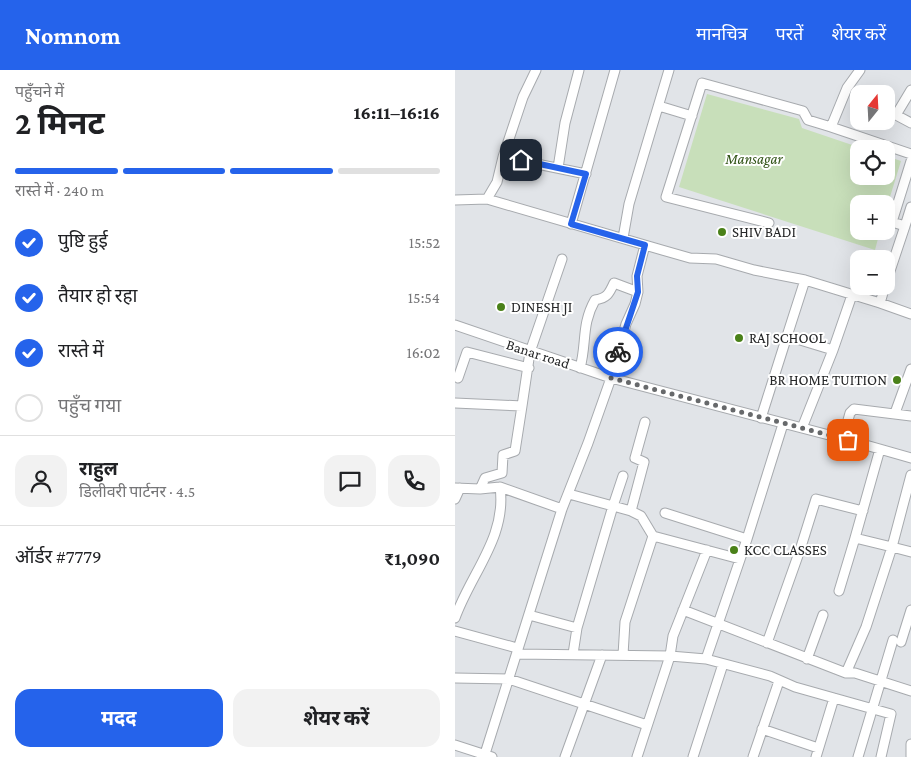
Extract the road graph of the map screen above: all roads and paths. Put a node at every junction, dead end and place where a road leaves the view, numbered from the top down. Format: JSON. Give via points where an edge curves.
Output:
{"nodes":[{"id":1,"x":536,"y":70,"type":"edge"},
{"id":2,"x":579,"y":70,"type":"edge"},
{"id":3,"x":615,"y":70,"type":"edge"},
{"id":4,"x":669,"y":70,"type":"edge"},
{"id":5,"x":860,"y":70,"type":"edge"},
{"id":6,"x":911,"y":90,"type":"edge"},
{"id":7,"x":659,"y":106,"type":"junction"},
{"id":8,"x":692,"y":116,"type":"junction"},
{"id":9,"x":911,"y":124,"type":"edge"},
{"id":10,"x":831,"y":128,"type":"junction"},
{"id":11,"x":911,"y":154,"type":"edge"},
{"id":12,"x":503,"y":157,"type":"junction"},
{"id":13,"x":911,"y":161,"type":"edge"},
{"id":14,"x":558,"y":168,"type":"junction"},
{"id":15,"x":586,"y":174,"type":"junction"},
{"id":16,"x":487,"y":199,"type":"junction"},
{"id":17,"x":455,"y":200,"type":"edge"},
{"id":18,"x":911,"y":208,"type":"edge"},
{"id":19,"x":571,"y":224,"type":"junction"},
{"id":20,"x":769,"y":224,"type":"dead end"},
{"id":21,"x":905,"y":226,"type":"junction"},
{"id":22,"x":623,"y":238,"type":"junction"},
{"id":23,"x":645,"y":245,"type":"junction"},
{"id":24,"x":895,"y":257,"type":"edge"},
{"id":25,"x":563,"y":259,"type":"dead end"},
{"id":26,"x":805,"y":280,"type":"junction"},
{"id":27,"x":638,"y":292,"type":"junction"},
{"id":28,"x":850,"y":294,"type":"edge"},
{"id":29,"x":852,"y":295,"type":"joint"},
{"id":30,"x":883,"y":295,"type":"edge"},
{"id":31,"x":880,"y":303,"type":"junction"},
{"id":32,"x":911,"y":314,"type":"edge"},
{"id":33,"x":455,"y":325,"type":"edge"},
{"id":34,"x":787,"y":336,"type":"junction"},
{"id":35,"x":833,"y":350,"type":"junction"},
{"id":36,"x":531,"y":352,"type":"junction"},
{"id":37,"x":529,"y":368,"type":"junction"},
{"id":38,"x":581,"y":368,"type":"junction"},
{"id":39,"x":911,"y":369,"type":"edge"},
{"id":40,"x":458,"y":378,"type":"dead end"},
{"id":41,"x":611,"y":378,"type":"junction"},
{"id":42,"x":455,"y":403,"type":"edge"},
{"id":43,"x":522,"y":406,"type":"junction"},
{"id":44,"x":895,"y":413,"type":"junction"},
{"id":45,"x":911,"y":416,"type":"edge"},
{"id":46,"x":761,"y":418,"type":"junction"},
{"id":47,"x":645,"y":422,"type":"dead end"},
{"id":48,"x":783,"y":424,"type":"junction"},
{"id":49,"x":802,"y":428,"type":"junction"},
{"id":50,"x":843,"y":438,"type":"junction"},
{"id":51,"x":880,"y":449,"type":"junction"},
{"id":52,"x":911,"y":458,"type":"edge"},
{"id":53,"x":911,"y":475,"type":"edge"},
{"id":54,"x":623,"y":476,"type":"dead end"},
{"id":55,"x":500,"y":487,"type":"junction"},
{"id":56,"x":458,"y":488,"type":"edge"},
{"id":57,"x":480,"y":489,"type":"junction"},
{"id":58,"x":569,"y":494,"type":"junction"},
{"id":59,"x":455,"y":499,"type":"edge"},
{"id":60,"x":613,"y":506,"type":"junction"},
{"id":61,"x":562,"y":509,"type":"junction"},
{"id":62,"x":631,"y":511,"type":"junction"},
{"id":63,"x":863,"y":511,"type":"junction"},
{"id":64,"x":665,"y":514,"type":"dead end"},
{"id":65,"x":653,"y":536,"type":"junction"},
{"id":66,"x":855,"y":538,"type":"junction"},
{"id":67,"x":747,"y":539,"type":"junction"},
{"id":68,"x":892,"y":547,"type":"junction"},
{"id":69,"x":707,"y":550,"type":"junction"},
{"id":70,"x":911,"y":552,"type":"edge"},
{"id":71,"x":740,"y":559,"type":"junction"},
{"id":72,"x":839,"y":591,"type":"dead end"},
{"id":73,"x":683,"y":610,"type":"junction"},
{"id":74,"x":911,"y":610,"type":"edge"},
{"id":75,"x":529,"y":615,"type":"junction"},
{"id":76,"x":823,"y":615,"type":"dead end"},
{"id":77,"x":455,"y":618,"type":"edge"},
{"id":78,"x":719,"y":624,"type":"junction"},
{"id":79,"x":577,"y":628,"type":"junction"},
{"id":80,"x":455,"y":631,"type":"edge"},
{"id":81,"x":767,"y":643,"type":"junction"},
{"id":82,"x":517,"y":651,"type":"junction"},
{"id":83,"x":573,"y":654,"type":"junction"},
{"id":84,"x":601,"y":654,"type":"junction"},
{"id":85,"x":623,"y":655,"type":"junction"},
{"id":86,"x":670,"y":656,"type":"junction"},
{"id":87,"x":706,"y":659,"type":"junction"},
{"id":88,"x":807,"y":659,"type":"junction"},
{"id":89,"x":723,"y":664,"type":"junction"},
{"id":90,"x":846,"y":673,"type":"junction"},
{"id":91,"x":457,"y":678,"type":"edge"},
{"id":92,"x":509,"y":679,"type":"junction"},
{"id":93,"x":880,"y":680,"type":"junction"},
{"id":94,"x":779,"y":681,"type":"junction"},
{"id":95,"x":455,"y":688,"type":"edge"},
{"id":96,"x":911,"y":691,"type":"edge"},
{"id":97,"x":834,"y":698,"type":"junction"},
{"id":98,"x":584,"y":704,"type":"junction"},
{"id":99,"x":871,"y":709,"type":"junction"},
{"id":100,"x":647,"y":725,"type":"junction"},
{"id":101,"x":761,"y":729,"type":"junction"},
{"id":102,"x":911,"y":744,"type":"edge"},
{"id":103,"x":455,"y":745,"type":"edge"},
{"id":104,"x":819,"y":748,"type":"junction"},
{"id":105,"x":487,"y":756,"type":"edge"},
{"id":106,"x":911,"y":756,"type":"edge"},
{"id":107,"x":565,"y":757,"type":"edge"},
{"id":108,"x":637,"y":757,"type":"edge"},
{"id":109,"x":693,"y":757,"type":"edge"},
{"id":110,"x":753,"y":757,"type":"edge"},
{"id":111,"x":816,"y":757,"type":"edge"},
{"id":112,"x":857,"y":757,"type":"edge"},
{"id":113,"x":881,"y":757,"type":"edge"}],
"edges":[{"from":1,"to":12,"type":"street","via":[[523,97]]},
{"from":2,"to":14,"type":"street","via":[[565,123]]},
{"from":3,"to":15,"type":"street"},
{"from":4,"to":7,"type":"street"},
{"from":5,"to":10,"type":"street","via":[[847,88]]},
{"from":6,"to":9,"type":"street","via":[[895,115]]},
{"from":7,"to":8,"type":"street"},
{"from":7,"to":22,"type":"street","via":[[629,204]]},
{"from":8,"to":10,"type":"street","via":[[702,83],[803,111],[809,120]]},
{"from":8,"to":20,"type":"street","via":[[666,197]]},
{"from":10,"to":11,"type":"street"},
{"from":12,"to":14,"type":"street"},
{"from":12,"to":16,"type":"street","via":[[497,182]]},
{"from":13,"to":21,"type":"street","via":[[892,222]]},
{"from":14,"to":15,"type":"street"},
{"from":15,"to":19,"type":"street"},
{"from":16,"to":17,"type":"street"},
{"from":16,"to":19,"type":"street"},
{"from":18,"to":21,"type":"street"},
{"from":19,"to":22,"type":"street"},
{"from":21,"to":24,"type":"street"},
{"from":22,"to":23,"type":"street"},
{"from":23,"to":26,"type":"street","via":[[690,258],[716,259]]},
{"from":23,"to":27,"type":"street","via":[[637,276]]},
{"from":25,"to":36,"type":"street"},
{"from":26,"to":28,"type":"street"},
{"from":26,"to":34,"type":"street"},
{"from":27,"to":38,"type":"street","via":[[614,283],[609,294],[595,300],[583,334],[585,351]]},
{"from":27,"to":41,"type":"street"},
{"from":29,"to":31,"type":"street"},
{"from":29,"to":35,"type":"street"},
{"from":30,"to":31,"type":"street"},
{"from":31,"to":32,"type":"street"},
{"from":33,"to":36,"type":"street","name":"Banar road"},
{"from":34,"to":35,"type":"street"},
{"from":34,"to":46,"type":"street"},
{"from":35,"to":49,"type":"street"},
{"from":36,"to":37,"type":"street"},
{"from":36,"to":38,"type":"street","name":"Banar road"},
{"from":37,"to":40,"type":"street","via":[[467,352]]},
{"from":37,"to":43,"type":"street"},
{"from":38,"to":41,"type":"street","name":"Banar road"},
{"from":39,"to":44,"type":"street"},
{"from":41,"to":46,"type":"street","name":"Banar road"},
{"from":41,"to":58,"type":"street"},
{"from":42,"to":43,"type":"street"},
{"from":43,"to":57,"type":"street","via":[[515,451],[503,455],[502,473],[485,478]]},
{"from":44,"to":45,"type":"street"},
{"from":44,"to":50,"type":"street","via":[[852,410]]},
{"from":46,"to":48,"type":"street","name":"Banar road"},
{"from":47,"to":62,"type":"street","via":[[635,458],[645,462]]},
{"from":48,"to":49,"type":"street","name":"Banar road"},
{"from":48,"to":67,"type":"street"},
{"from":49,"to":50,"type":"street","name":"Banar road"},
{"from":50,"to":51,"type":"street","name":"Banar road"},
{"from":51,"to":52,"type":"street","name":"Banar road"},
{"from":51,"to":63,"type":"street"},
{"from":53,"to":68,"type":"street"},
{"from":54,"to":60,"type":"street"},
{"from":55,"to":57,"type":"street"},
{"from":55,"to":61,"type":"street"},
{"from":55,"to":77,"type":"street","via":[[499,525]]},
{"from":56,"to":57,"type":"street"},
{"from":56,"to":59,"type":"street"},
{"from":58,"to":60,"type":"street"},
{"from":58,"to":61,"type":"street"},
{"from":60,"to":62,"type":"street"},
{"from":60,"to":79,"type":"street"},
{"from":61,"to":75,"type":"street"},
{"from":62,"to":65,"type":"street","via":[[641,516]]},
{"from":63,"to":66,"type":"street"},
{"from":63,"to":81,"type":"street","via":[[816,499]]},
{"from":64,"to":67,"type":"street"},
{"from":65,"to":69,"type":"street"},
{"from":65,"to":85,"type":"street","via":[[625,622]]},
{"from":66,"to":68,"type":"street"},
{"from":66,"to":72,"type":"street"},
{"from":67,"to":71,"type":"street"},
{"from":68,"to":70,"type":"street"},
{"from":68,"to":90,"type":"street","via":[[866,627]]},
{"from":69,"to":71,"type":"street"},
{"from":69,"to":73,"type":"street"},
{"from":71,"to":78,"type":"street"},
{"from":73,"to":78,"type":"street"},
{"from":73,"to":86,"type":"street","via":[[673,636]]},
{"from":74,"to":93,"type":"street"},
{"from":75,"to":79,"type":"street"},
{"from":75,"to":82,"type":"street"},
{"from":76,"to":88,"type":"street"},
{"from":78,"to":81,"type":"street"},
{"from":78,"to":87,"type":"street"},
{"from":79,"to":83,"type":"street"},
{"from":80,"to":82,"type":"street"},
{"from":81,"to":88,"type":"street"},
{"from":82,"to":83,"type":"street"},
{"from":82,"to":92,"type":"street"},
{"from":83,"to":84,"type":"street"},
{"from":84,"to":85,"type":"street"},
{"from":84,"to":98,"type":"street"},
{"from":85,"to":86,"type":"street"},
{"from":86,"to":87,"type":"street"},
{"from":86,"to":100,"type":"street"},
{"from":87,"to":89,"type":"street"},
{"from":88,"to":90,"type":"street"},
{"from":89,"to":94,"type":"street"},
{"from":89,"to":109,"type":"street"},
{"from":90,"to":93,"type":"street","via":[[855,672]]},
{"from":91,"to":92,"type":"street"},
{"from":91,"to":95,"type":"street"},
{"from":92,"to":98,"type":"street"},
{"from":92,"to":105,"type":"street"},
{"from":93,"to":96,"type":"street"},
{"from":93,"to":99,"type":"street"},
{"from":94,"to":97,"type":"street"},
{"from":94,"to":101,"type":"street"},
{"from":97,"to":99,"type":"street"},
{"from":97,"to":104,"type":"street"},
{"from":98,"to":100,"type":"street"},
{"from":98,"to":107,"type":"street"},
{"from":99,"to":112,"type":"street"},
{"from":99,"to":113,"type":"street","via":[[891,714]]},
{"from":100,"to":108,"type":"street"},
{"from":101,"to":104,"type":"street"},
{"from":101,"to":110,"type":"street"},
{"from":102,"to":106,"type":"street"},
{"from":103,"to":105,"type":"street"},
{"from":104,"to":111,"type":"street"}]}
